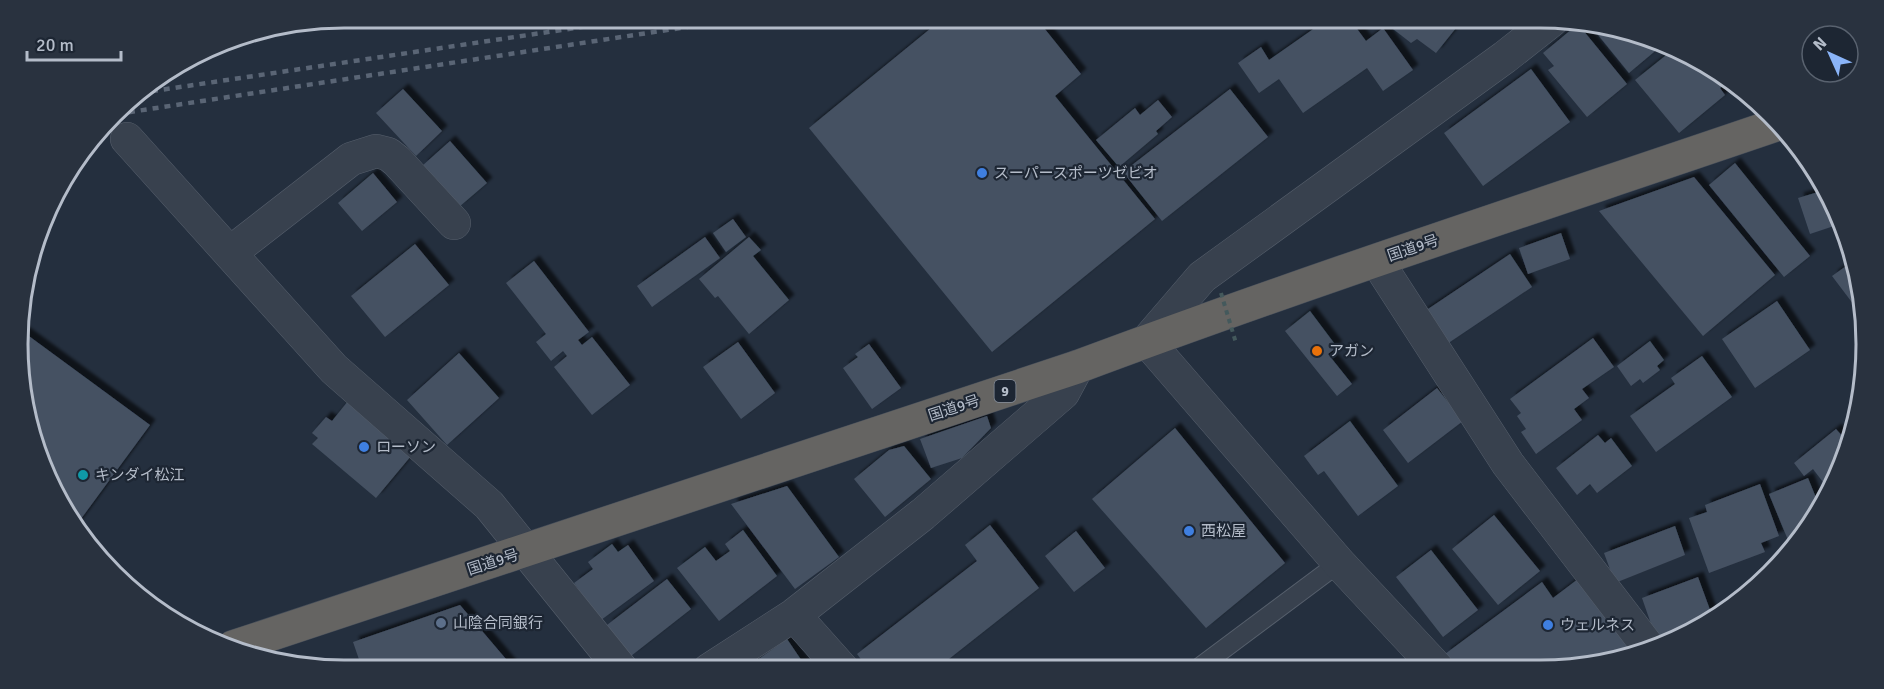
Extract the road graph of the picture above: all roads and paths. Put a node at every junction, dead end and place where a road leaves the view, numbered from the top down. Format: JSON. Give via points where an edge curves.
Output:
{"nodes":[{"id":1,"x":1542,"y":28,"type":"edge"},
{"id":2,"x":1769,"y":127,"type":"edge"},
{"id":3,"x":128,"y":139,"type":"dead end"},
{"id":4,"x":454,"y":223,"type":"dead end"},
{"id":5,"x":230,"y":253,"type":"junction"},
{"id":6,"x":1377,"y":261,"type":"junction"},
{"id":7,"x":1221,"y":293,"type":"dead end"},
{"id":8,"x":1147,"y":341,"type":"junction"},
{"id":9,"x":1236,"y":343,"type":"dead end"},
{"id":10,"x":1077,"y":367,"type":"junction"},
{"id":11,"x":527,"y":551,"type":"junction"},
{"id":12,"x":1339,"y":563,"type":"junction"},
{"id":13,"x":794,"y":615,"type":"junction"},
{"id":14,"x":1645,"y":642,"type":"edge"},
{"id":15,"x":243,"y":644,"type":"edge"},
{"id":16,"x":614,"y":660,"type":"edge"},
{"id":17,"x":724,"y":660,"type":"edge"},
{"id":18,"x":834,"y":660,"type":"edge"},
{"id":19,"x":1209,"y":660,"type":"edge"},
{"id":20,"x":1429,"y":660,"type":"edge"}],
"edges":[{"from":1,"to":8,"type":"street","via":[[1202,277]]},
{"from":2,"to":6,"type":"highway","name":"国道9号","number":"9"},
{"from":3,"to":5,"type":"street"},
{"from":4,"to":5,"type":"street","via":[[397,161],[376,151],[351,159]]},
{"from":5,"to":11,"type":"street","via":[[334,369],[489,505]]},
{"from":6,"to":8,"type":"highway","name":"国道9号","number":"9"},
{"from":6,"to":14,"type":"street","via":[[1508,464]]},
{"from":7,"to":9,"type":"path","bridge":true},
{"from":8,"to":10,"type":"highway","name":"国道9号","number":"9"},
{"from":8,"to":12,"type":"street"},
{"from":10,"to":11,"type":"highway","name":"国道9号","number":"9"},
{"from":10,"to":13,"type":"street","via":[[1056,400],[923,514]]},
{"from":11,"to":15,"type":"highway","name":"国道9号","number":"9"},
{"from":11,"to":16,"type":"street"},
{"from":12,"to":19,"type":"lane"},
{"from":12,"to":20,"type":"street"},
{"from":13,"to":17,"type":"street"},
{"from":13,"to":18,"type":"street"}]}
